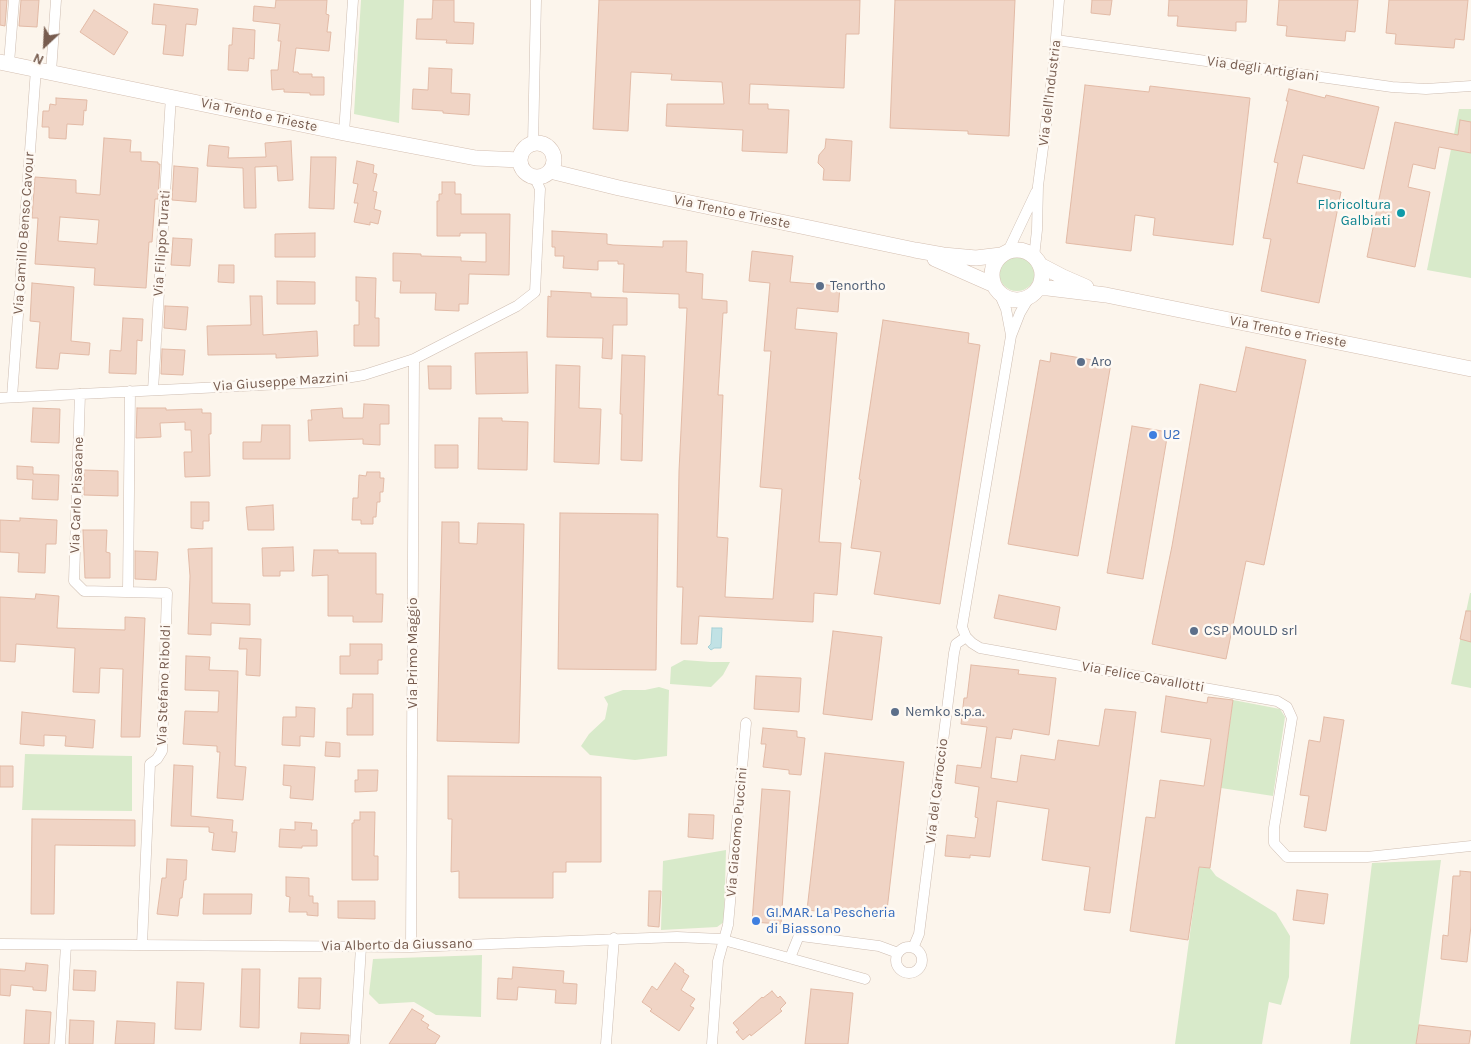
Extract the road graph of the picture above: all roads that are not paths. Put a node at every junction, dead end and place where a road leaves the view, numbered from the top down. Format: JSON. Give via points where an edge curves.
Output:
{"nodes":[{"id":1,"x":14,"y":0,"type":"edge"},
{"id":2,"x":56,"y":0,"type":"edge"},
{"id":3,"x":353,"y":0,"type":"edge"},
{"id":4,"x":536,"y":0,"type":"edge"},
{"id":5,"x":1059,"y":0,"type":"edge"},
{"id":6,"x":1056,"y":40,"type":"junction"},
{"id":7,"x":4,"y":62,"type":"edge"},
{"id":8,"x":36,"y":69,"type":"junction"},
{"id":9,"x":51,"y":72,"type":"junction"},
{"id":10,"x":1471,"y":86,"type":"edge"},
{"id":11,"x":170,"y":96,"type":"junction"},
{"id":12,"x":344,"y":133,"type":"junction"},
{"id":13,"x":532,"y":144,"type":"junction"},
{"id":14,"x":520,"y":160,"type":"junction"},
{"id":15,"x":550,"y":171,"type":"junction"},
{"id":16,"x":534,"y":176,"type":"junction"},
{"id":17,"x":1038,"y":186,"type":"junction"},
{"id":18,"x":915,"y":250,"type":"junction"},
{"id":19,"x":1004,"y":254,"type":"junction"},
{"id":20,"x":1037,"y":261,"type":"junction"},
{"id":21,"x":997,"y":289,"type":"junction"},
{"id":22,"x":1034,"y":292,"type":"junction"},
{"id":23,"x":1106,"y":295,"type":"junction"},
{"id":24,"x":1011,"y":336,"type":"junction"},
{"id":25,"x":414,"y":359,"type":"junction"},
{"id":26,"x":1471,"y":369,"type":"edge"},
{"id":27,"x":152,"y":390,"type":"junction"},
{"id":28,"x":130,"y":391,"type":"junction"},
{"id":29,"x":80,"y":394,"type":"junction"},
{"id":30,"x":12,"y":397,"type":"junction"},
{"id":31,"x":0,"y":398,"type":"edge"},
{"id":32,"x":84,"y":591,"type":"joint"},
{"id":33,"x":128,"y":591,"type":"junction"},
{"id":34,"x":966,"y":637,"type":"junction"},
{"id":35,"x":746,"y":723,"type":"dead end"},
{"id":36,"x":1471,"y":846,"type":"edge"},
{"id":37,"x":614,"y":938,"type":"junction"},
{"id":38,"x":724,"y":940,"type":"junction"},
{"id":39,"x":0,"y":944,"type":"edge"},
{"id":40,"x":142,"y":944,"type":"junction"},
{"id":41,"x":66,"y":945,"type":"junction"},
{"id":42,"x":361,"y":947,"type":"junction"},
{"id":43,"x":411,"y":947,"type":"junction"},
{"id":44,"x":913,"y":948,"type":"junction"},
{"id":45,"x":898,"y":953,"type":"junction"},
{"id":46,"x":790,"y":958,"type":"junction"},
{"id":47,"x":865,"y":979,"type":"dead end"},
{"id":48,"x":60,"y":1044,"type":"edge"},
{"id":49,"x":355,"y":1044,"type":"edge"},
{"id":50,"x":606,"y":1044,"type":"edge"},
{"id":51,"x":712,"y":1044,"type":"edge"}],
"edges":[{"from":1,"to":7,"type":"street"},
{"from":2,"to":9,"type":"street"},
{"from":3,"to":12,"type":"street"},
{"from":4,"to":13,"type":"street"},
{"from":5,"to":6,"type":"street","name":"Via dell'Industria"},
{"from":6,"to":10,"type":"street","name":"Via degli Artigiani","via":[[1392,87]]},
{"from":6,"to":17,"type":"street","name":"Via dell'Industria"},
{"from":7,"to":8,"type":"street","name":"Via Trento e Trieste"},
{"from":8,"to":9,"type":"street","name":"Via Trento e Trieste"},
{"from":8,"to":30,"type":"street","name":"Via Camillo Benso Cavour"},
{"from":9,"to":11,"type":"street","name":"Via Trento e Trieste"},
{"from":11,"to":12,"type":"street","name":"Via Trento e Trieste"},
{"from":11,"to":27,"type":"street","name":"Via Filippo Turati"},
{"from":12,"to":14,"type":"street","name":"Via Trento e Trieste","via":[[476,158]]},
{"from":13,"to":14,"type":"street","via":[[524,150]]},
{"from":13,"to":15,"type":"street","via":[[543,144],[551,151],[554,161]]},
{"from":14,"to":16,"type":"street","via":[[523,169]]},
{"from":15,"to":16,"type":"street"},
{"from":15,"to":18,"type":"street","name":"Via Trento e Trieste"},
{"from":16,"to":25,"type":"street","name":"Via Giuseppe Mazzini","via":[[540,189],[535,292],[517,306]]},
{"from":17,"to":19,"type":"street","name":"Via dell'Industria"},
{"from":17,"to":20,"type":"street","name":"Via dell'Industria"},
{"from":18,"to":19,"type":"street","name":"Via Trento e Trieste","via":[[976,258]]},
{"from":18,"to":21,"type":"street","name":"Via Trento e Trieste"},
{"from":19,"to":20,"type":"street","name":"Via Trento e Trieste","via":[[1017,250],[1026,252]]},
{"from":19,"to":21,"type":"street","via":[[994,264],[991,275]]},
{"from":20,"to":22,"type":"street","via":[[1042,277]]},
{"from":20,"to":23,"type":"street","name":"Via Trento e Trieste","via":[[1063,277]]},
{"from":21,"to":22,"type":"street","name":"Via Trento e Trieste","via":[[1006,298],[1014,300]]},
{"from":21,"to":24,"type":"street","via":[[1006,309]]},
{"from":22,"to":23,"type":"street","name":"Via Trento e Trieste","via":[[1048,288]]},
{"from":22,"to":24,"type":"street","via":[[1020,313]]},
{"from":23,"to":26,"type":"street","name":"Via Trento e Trieste"},
{"from":24,"to":34,"type":"street","via":[[962,627]]},
{"from":25,"to":27,"type":"street","name":"Via Giuseppe Mazzini","via":[[364,375],[322,382]]},
{"from":25,"to":43,"type":"street","name":"Via Primo Maggio"},
{"from":27,"to":28,"type":"street","name":"Via Giuseppe Mazzini"},
{"from":28,"to":29,"type":"street","name":"Via Giuseppe Mazzini"},
{"from":28,"to":33,"type":"street"},
{"from":29,"to":30,"type":"street","name":"Via Giuseppe Mazzini"},
{"from":29,"to":32,"type":"street","name":"Via Carlo Pisacane","via":[[74,581]]},
{"from":30,"to":31,"type":"street","name":"Via Giuseppe Mazzini"},
{"from":32,"to":33,"type":"street","name":"Via Stefano Riboldi"},
{"from":33,"to":40,"type":"street","name":"Via Stefano Riboldi","via":[[167,593],[162,751],[150,764]]},
{"from":34,"to":36,"type":"street","name":"Via Felice Cavallotti","via":[[980,648],[1277,701],[1287,707],[1292,718],[1274,843],[1287,856],[1367,857]]},
{"from":34,"to":44,"type":"street","name":"Via del Carroccio","via":[[956,644],[954,654],[918,934]]},
{"from":35,"to":38,"type":"street","name":"Via Giacomo Puccini"},
{"from":37,"to":38,"type":"street","name":"Via Alberto da Giussano"},
{"from":37,"to":43,"type":"street","name":"Via Alberto da Giussano"},
{"from":37,"to":50,"type":"street"},
{"from":38,"to":46,"type":"street","name":"Via Alberto da Giussano"},
{"from":38,"to":51,"type":"street","name":"Via Giacomo Puccini","via":[[718,961]]},
{"from":39,"to":41,"type":"street","name":"Via Alberto da Giussano"},
{"from":40,"to":41,"type":"street","name":"Via Alberto da Giussano"},
{"from":40,"to":42,"type":"street","name":"Via Alberto da Giussano"},
{"from":41,"to":48,"type":"street"},
{"from":42,"to":43,"type":"street","name":"Via Alberto da Giussano"},
{"from":42,"to":49,"type":"street"},
{"from":44,"to":45,"type":"street","via":[[905,948]]},
{"from":44,"to":45,"type":"street","via":[[920,953],[922,961],[911,973],[902,972],[897,965]]},
{"from":45,"to":46,"type":"street","via":[[879,946],[801,936]]},
{"from":46,"to":47,"type":"street","name":"Via Alberto da Giussano"}]}
